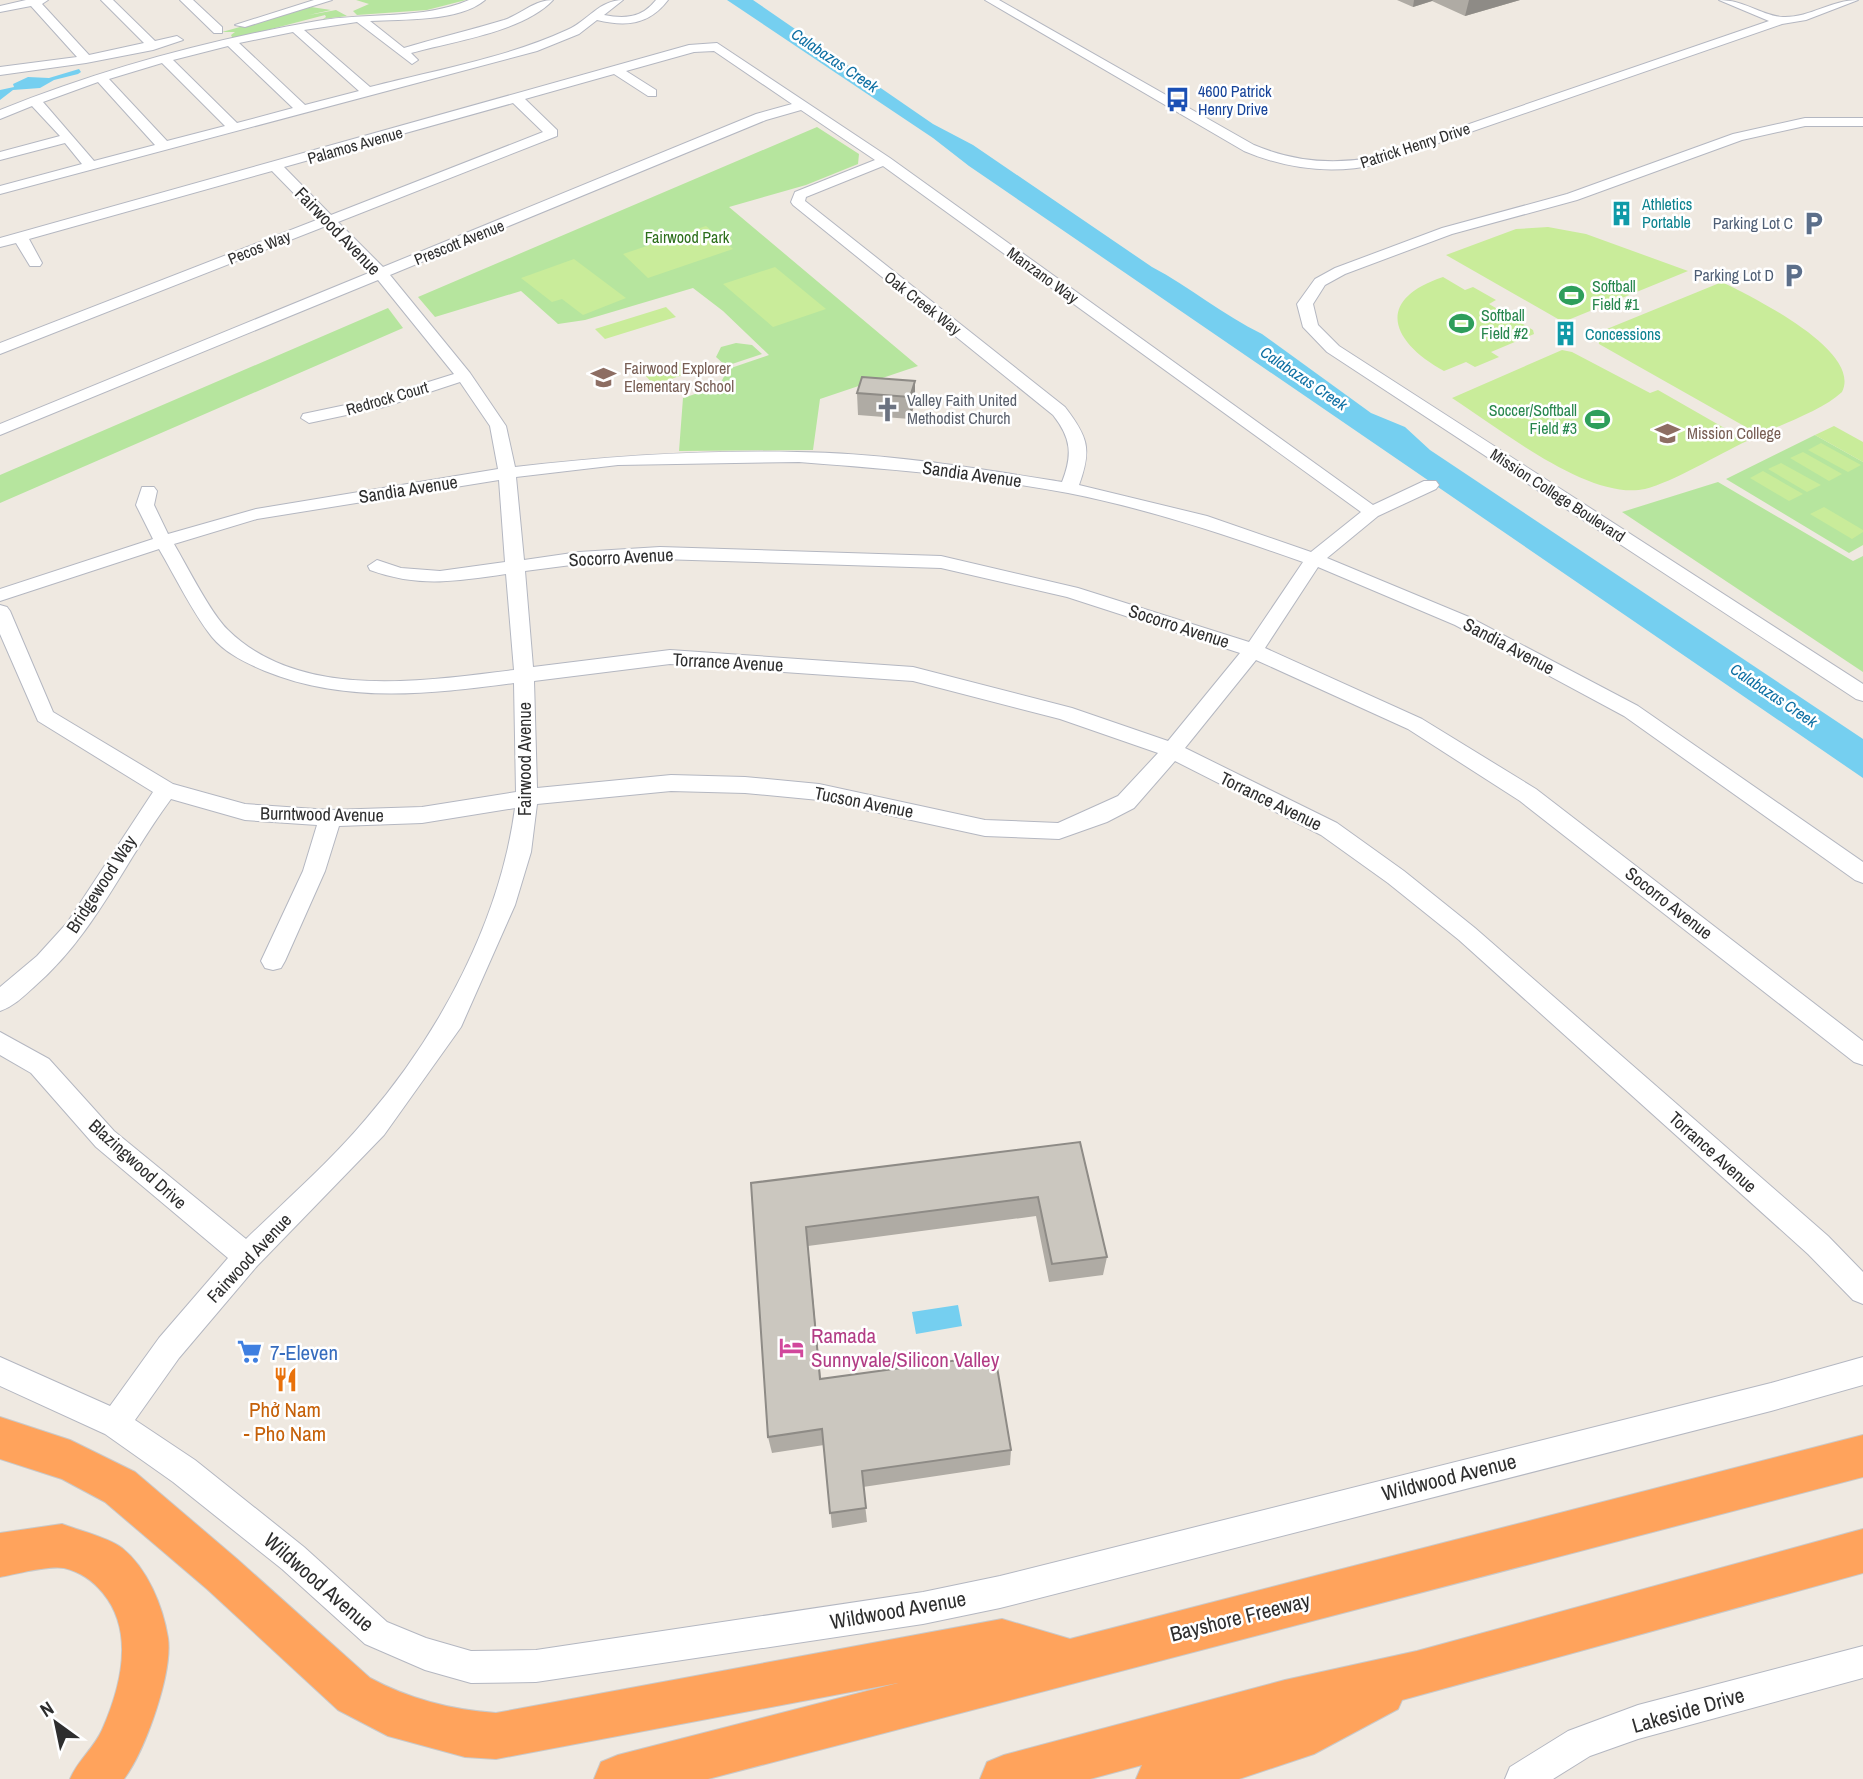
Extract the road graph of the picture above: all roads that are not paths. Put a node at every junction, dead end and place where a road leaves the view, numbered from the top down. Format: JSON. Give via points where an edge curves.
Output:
{"nodes":[{"id":1,"x":107,"y":0,"type":"edge"},
{"id":2,"x":186,"y":0,"type":"edge"},
{"id":3,"x":326,"y":0,"type":"edge"},
{"id":4,"x":479,"y":0,"type":"edge"},
{"id":5,"x":547,"y":0,"type":"edge"},
{"id":6,"x":617,"y":0,"type":"edge"},
{"id":7,"x":662,"y":0,"type":"edge"},
{"id":8,"x":991,"y":0,"type":"edge"},
{"id":9,"x":1725,"y":0,"type":"edge"},
{"id":10,"x":1830,"y":0,"type":"edge"},
{"id":11,"x":1852,"y":0,"type":"edge"},
{"id":12,"x":38,"y":1,"type":"edge"},
{"id":13,"x":0,"y":9,"type":"edge"},
{"id":14,"x":597,"y":17,"type":"junction"},
{"id":15,"x":360,"y":18,"type":"junction"},
{"id":16,"x":1780,"y":21,"type":"junction"},
{"id":17,"x":295,"y":28,"type":"junction"},
{"id":18,"x":231,"y":43,"type":"junction"},
{"id":19,"x":153,"y":46,"type":"junction"},
{"id":20,"x":710,"y":47,"type":"joint"},
{"id":21,"x":199,"y":50,"type":"junction"},
{"id":22,"x":402,"y":52,"type":"junction"},
{"id":23,"x":86,"y":59,"type":"junction"},
{"id":24,"x":165,"y":59,"type":"junction"},
{"id":25,"x":1,"y":69,"type":"edge"},
{"id":26,"x":618,"y":71,"type":"junction"},
{"id":27,"x":431,"y":75,"type":"junction"},
{"id":28,"x":100,"y":77,"type":"junction"},
{"id":29,"x":368,"y":92,"type":"junction"},
{"id":30,"x":652,"y":93,"type":"dead end"},
{"id":31,"x":517,"y":99,"type":"junction"},
{"id":32,"x":33,"y":101,"type":"junction"},
{"id":33,"x":803,"y":105,"type":"junction"},
{"id":34,"x":302,"y":110,"type":"junction"},
{"id":35,"x":1863,"y":114,"type":"edge"},
{"id":36,"x":0,"y":115,"type":"edge"},
{"id":37,"x":1863,"y":122,"type":"edge"},
{"id":38,"x":234,"y":127,"type":"junction"},
{"id":39,"x":69,"y":138,"type":"junction"},
{"id":40,"x":164,"y":146,"type":"junction"},
{"id":41,"x":0,"y":156,"type":"edge"},
{"id":42,"x":885,"y":161,"type":"junction"},
{"id":43,"x":90,"y":166,"type":"junction"},
{"id":44,"x":278,"y":167,"type":"junction"},
{"id":45,"x":0,"y":190,"type":"edge"},
{"id":46,"x":1488,"y":218,"type":"junction"},
{"id":47,"x":329,"y":219,"type":"junction"},
{"id":48,"x":21,"y":238,"type":"junction"},
{"id":49,"x":0,"y":243,"type":"edge"},
{"id":50,"x":35,"y":263,"type":"dead end"},
{"id":51,"x":380,"y":274,"type":"junction"},
{"id":52,"x":0,"y":349,"type":"edge"},
{"id":53,"x":464,"y":376,"type":"junction"},
{"id":54,"x":309,"y":418,"type":"dead end"},
{"id":55,"x":0,"y":430,"type":"edge"},
{"id":56,"x":507,"y":474,"type":"junction"},
{"id":57,"x":1430,"y":485,"type":"dead end"},
{"id":58,"x":1069,"y":488,"type":"junction"},
{"id":59,"x":148,"y":491,"type":"dead end"},
{"id":60,"x":1372,"y":512,"type":"junction"},
{"id":61,"x":162,"y":541,"type":"junction"},
{"id":62,"x":1314,"y":559,"type":"junction"},
{"id":63,"x":377,"y":566,"type":"dead end"},
{"id":64,"x":513,"y":567,"type":"junction"},
{"id":65,"x":0,"y":595,"type":"edge"},
{"id":66,"x":0,"y":611,"type":"edge"},
{"id":67,"x":1253,"y":651,"type":"junction"},
{"id":68,"x":524,"y":673,"type":"junction"},
{"id":69,"x":1863,"y":694,"type":"edge"},
{"id":70,"x":1171,"y":750,"type":"junction"},
{"id":71,"x":166,"y":790,"type":"junction"},
{"id":72,"x":527,"y":798,"type":"junction"},
{"id":73,"x":330,"y":818,"type":"junction"},
{"id":74,"x":1863,"y":874,"type":"edge"},
{"id":75,"x":273,"y":961,"type":"dead end"},
{"id":76,"x":0,"y":1001,"type":"edge"},
{"id":77,"x":0,"y":1042,"type":"edge"},
{"id":78,"x":1863,"y":1055,"type":"edge"},
{"id":79,"x":247,"y":1257,"type":"junction"},
{"id":80,"x":1863,"y":1291,"type":"edge"},
{"id":81,"x":0,"y":1371,"type":"edge"},
{"id":82,"x":1863,"y":1371,"type":"edge"},
{"id":83,"x":115,"y":1424,"type":"junction"},
{"id":84,"x":0,"y":1438,"type":"edge"},
{"id":85,"x":1863,"y":1456,"type":"edge"},
{"id":86,"x":1863,"y":1551,"type":"edge"},
{"id":87,"x":0,"y":1555,"type":"edge"},
{"id":88,"x":1070,"y":1661,"type":"junction"},
{"id":89,"x":1863,"y":1662,"type":"edge"},
{"id":90,"x":1417,"y":1674,"type":"junction"},
{"id":91,"x":94,"y":1779,"type":"edge"},
{"id":92,"x":618,"y":1779,"type":"edge"},
{"id":93,"x":1004,"y":1779,"type":"edge"},
{"id":94,"x":1160,"y":1779,"type":"edge"},
{"id":95,"x":1521,"y":1779,"type":"edge"}],
"edges":[{"from":1,"to":19,"type":"street"},
{"from":2,"to":3,"type":"street","via":[[212,32]]},
{"from":4,"to":15,"type":"street","via":[[429,14]]},
{"from":5,"to":22,"type":"street","via":[[510,22]]},
{"from":6,"to":14,"type":"street"},
{"from":7,"to":14,"type":"street","via":[[649,15],[634,21]]},
{"from":8,"to":16,"type":"street","name":"Patrick Henry Drive","via":[[1249,148],[1292,163],[1331,166],[1373,161]]},
{"from":9,"to":16,"type":"street"},
{"from":10,"to":16,"type":"street","name":"Patrick Henry Drive"},
{"from":11,"to":16,"type":"street","name":"Patrick Henry Drive"},
{"from":12,"to":13,"type":"street"},
{"from":12,"to":23,"type":"street"},
{"from":14,"to":27,"type":"street","via":[[533,48]]},
{"from":15,"to":17,"type":"street"},
{"from":15,"to":22,"type":"street"},
{"from":17,"to":18,"type":"street"},
{"from":17,"to":29,"type":"street"},
{"from":18,"to":21,"type":"street"},
{"from":18,"to":34,"type":"street"},
{"from":19,"to":21,"type":"street","via":[[186,38]]},
{"from":19,"to":23,"type":"street"},
{"from":20,"to":26,"type":"street","name":"Palamos Avenue"},
{"from":20,"to":33,"type":"street","name":"Manzano Way","via":[[722,49]]},
{"from":21,"to":24,"type":"street"},
{"from":22,"to":27,"type":"street"},
{"from":23,"to":25,"type":"street"},
{"from":24,"to":28,"type":"street"},
{"from":24,"to":38,"type":"street"},
{"from":26,"to":30,"type":"street"},
{"from":26,"to":31,"type":"street","name":"Palamos Avenue"},
{"from":27,"to":29,"type":"street"},
{"from":28,"to":32,"type":"street"},
{"from":28,"to":40,"type":"street"},
{"from":29,"to":34,"type":"street"},
{"from":31,"to":44,"type":"street","name":"Palamos Avenue"},
{"from":31,"to":47,"type":"street","name":"Pecos Way","via":[[552,133]]},
{"from":32,"to":36,"type":"street"},
{"from":32,"to":39,"type":"street"},
{"from":33,"to":42,"type":"street","name":"Manzano Way"},
{"from":33,"to":51,"type":"street","name":"Prescott Avenue","via":[[761,117]]},
{"from":34,"to":38,"type":"street"},
{"from":35,"to":46,"type":"street","name":"Mission College Boulevard","via":[[1797,114],[1734,127]]},
{"from":37,"to":46,"type":"street","name":"Mission College Boulevard","via":[[1805,122],[1754,133],[1572,197]]},
{"from":38,"to":40,"type":"street"},
{"from":39,"to":41,"type":"street"},
{"from":39,"to":43,"type":"street"},
{"from":40,"to":43,"type":"street"},
{"from":42,"to":58,"type":"street","name":"Oak Creek Way","via":[[827,182],[800,195],[798,202],[1059,411],[1079,439],[1078,465]]},
{"from":42,"to":60,"type":"street","name":"Manzano Way"},
{"from":43,"to":45,"type":"street"},
{"from":44,"to":47,"type":"street","name":"Fairwood Avenue"},
{"from":44,"to":48,"type":"street","name":"Palamos Avenue","via":[[156,206]]},
{"from":46,"to":69,"type":"street","name":"Mission College Boulevard","via":[[1320,282],[1308,296],[1305,312],[1311,327],[1333,349]]},
{"from":47,"to":51,"type":"street","name":"Fairwood Avenue"},
{"from":47,"to":52,"type":"street","name":"Pecos Way"},
{"from":48,"to":49,"type":"street","name":"Palamos Avenue"},
{"from":48,"to":50,"type":"street"},
{"from":51,"to":53,"type":"street","name":"Fairwood Avenue"},
{"from":51,"to":55,"type":"street","name":"Prescott Avenue"},
{"from":53,"to":54,"type":"street","name":"Redrock Court","via":[[378,403]]},
{"from":53,"to":56,"type":"street","name":"Fairwood Avenue","via":[[498,426]]},
{"from":56,"to":58,"type":"street","name":"Sandia Avenue","via":[[618,460],[799,457],[934,467]]},
{"from":56,"to":61,"type":"street","name":"Sandia Avenue","via":[[256,514]]},
{"from":56,"to":64,"type":"street","name":"Fairwood Avenue"},
{"from":57,"to":60,"type":"street","name":"Tucson Avenue"},
{"from":58,"to":62,"type":"street","name":"Sandia Avenue","via":[[1201,520]]},
{"from":59,"to":61,"type":"street","name":"Torrance Avenue","via":[[145,505]]},
{"from":60,"to":62,"type":"street","name":"Tucson Avenue"},
{"from":61,"to":65,"type":"street","name":"Sandia Avenue"},
{"from":61,"to":68,"type":"street","name":"Torrance Avenue","via":[[219,633],[249,657],[296,676],[343,686],[395,687],[437,686]]},
{"from":62,"to":67,"type":"street","name":"Tucson Avenue"},
{"from":62,"to":74,"type":"street","name":"Sandia Avenue","via":[[1462,621],[1631,711]]},
{"from":63,"to":64,"type":"street","name":"Socorro Avenue","via":[[440,577]]},
{"from":64,"to":67,"type":"street","name":"Socorro Avenue","via":[[660,553],[941,562],[1071,592]]},
{"from":64,"to":68,"type":"street","name":"Fairwood Avenue"},
{"from":66,"to":71,"type":"street","name":"Burntwood Avenue","via":[[45,716]]},
{"from":67,"to":70,"type":"street","name":"Tucson Avenue"},
{"from":67,"to":78,"type":"street","name":"Socorro Avenue","via":[[1415,724],[1528,794]]},
{"from":68,"to":70,"type":"street","name":"Torrance Avenue","via":[[670,657],[913,674],[1065,713]]},
{"from":68,"to":72,"type":"street","name":"Fairwood Avenue"},
{"from":70,"to":72,"type":"street","name":"Tucson Avenue","via":[[1126,802],[1059,831],[985,828],[819,792],[745,785],[671,783]]},
{"from":70,"to":80,"type":"street","name":"Torrance Avenue","via":[[1329,829],[1396,877],[1550,1007],[1818,1245]]},
{"from":71,"to":73,"type":"street","name":"Burntwood Avenue","via":[[245,812]]},
{"from":71,"to":76,"type":"street","name":"Bridgewood Way","via":[[83,919],[34,974]]},
{"from":72,"to":73,"type":"street","name":"Burntwood Avenue","via":[[422,815]]},
{"from":72,"to":79,"type":"street","name":"Fairwood Avenue","via":[[520,852],[504,905],[452,1020],[375,1127]]},
{"from":73,"to":75,"type":"street","via":[[314,871]]},
{"from":77,"to":79,"type":"street","name":"Blazingwood Drive","via":[[40,1066],[105,1139]]},
{"from":79,"to":83,"type":"street","name":"Fairwood Avenue","via":[[169,1348]]},
{"from":81,"to":83,"type":"street","name":"Wildwood Avenue"},
{"from":82,"to":83,"type":"street","name":"Wildwood Avenue","via":[[1000,1592],[923,1608],[536,1665],[471,1667],[376,1633],[293,1558],[184,1471]]},
{"from":84,"to":88,"type":"highway","via":[[70,1461],[120,1487],[354,1694],[388,1713],[465,1734],[496,1735],[589,1720],[1002,1641]]},
{"from":85,"to":88,"type":"highway","name":"Bayshore Freeway"},
{"from":86,"to":90,"type":"highway"},
{"from":87,"to":91,"type":"highway","via":[[62,1546],[106,1563],[133,1595],[146,1639],[140,1688],[118,1747]]},
{"from":88,"to":92,"type":"highway","name":"Bayshore Freeway"},
{"from":89,"to":95,"type":"street","name":"Lakeside Drive","via":[[1638,1722],[1580,1743]]},
{"from":90,"to":93,"type":"highway","via":[[1285,1703]]},
{"from":90,"to":94,"type":"highway","via":[[1298,1738]]}]}
